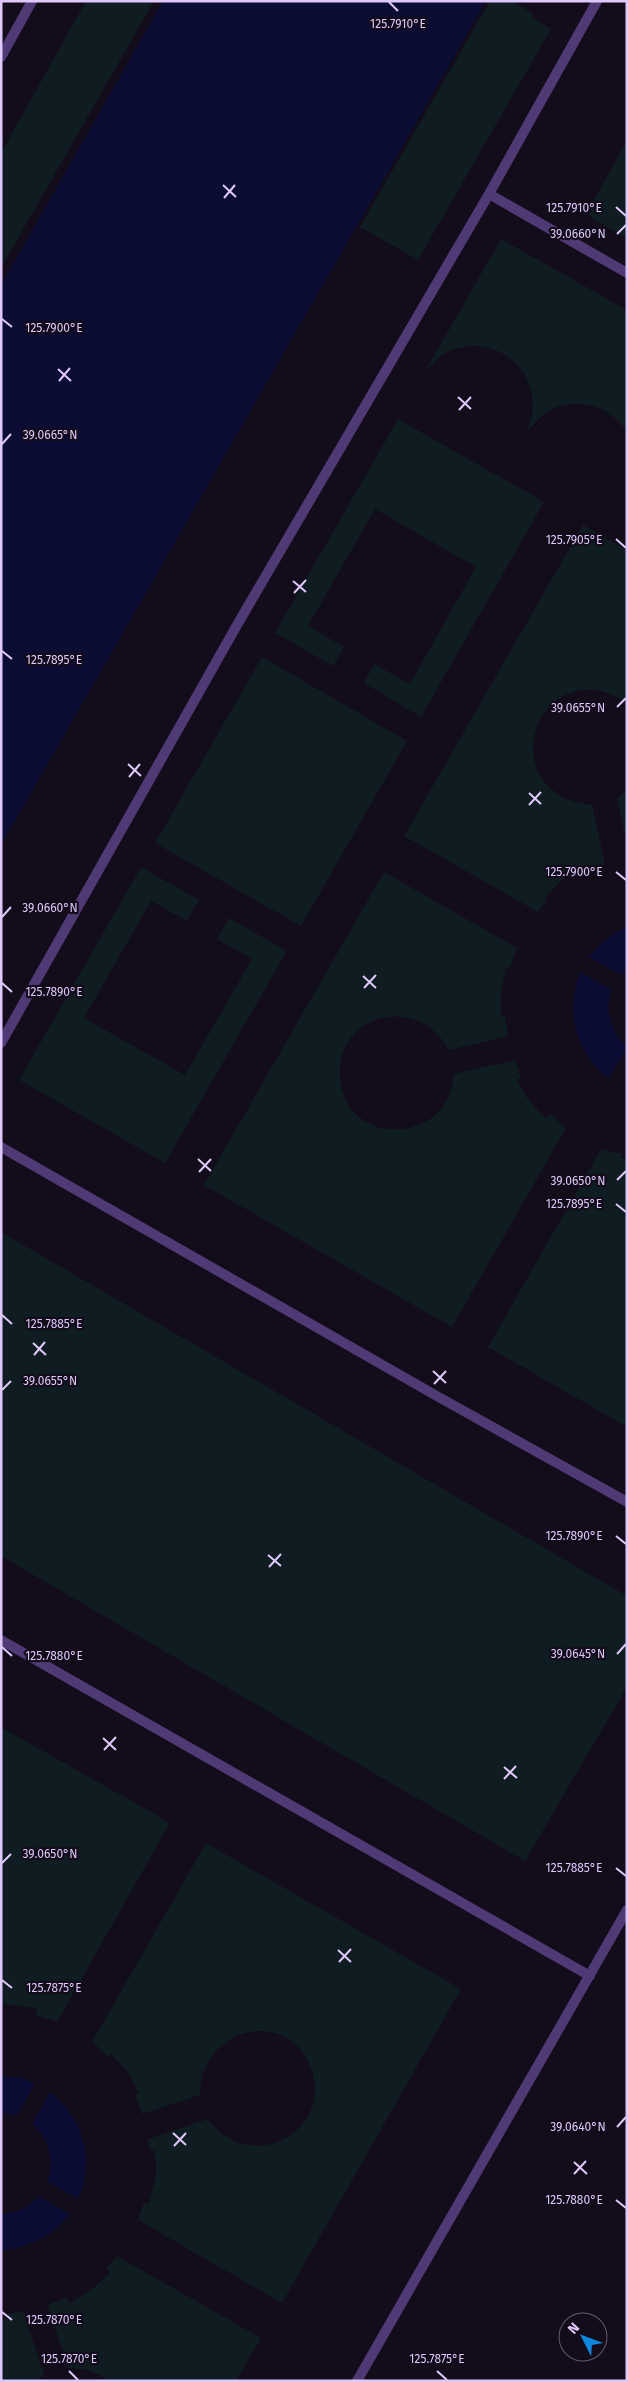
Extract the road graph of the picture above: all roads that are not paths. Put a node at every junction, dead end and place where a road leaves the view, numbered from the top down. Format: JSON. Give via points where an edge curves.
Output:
{"nodes":[{"id":1,"x":32,"y":1,"type":"edge"},
{"id":2,"x":597,"y":1,"type":"edge"},
{"id":3,"x":1,"y":57,"type":"edge"},
{"id":4,"x":490,"y":194,"type":"junction"},
{"id":5,"x":627,"y":273,"type":"edge"},
{"id":6,"x":1,"y":1043,"type":"edge"},
{"id":7,"x":1,"y":1147,"type":"edge"},
{"id":8,"x":627,"y":1502,"type":"edge"},
{"id":9,"x":1,"y":1640,"type":"edge"},
{"id":10,"x":627,"y":1910,"type":"edge"},
{"id":11,"x":590,"y":1976,"type":"junction"},
{"id":12,"x":357,"y":2381,"type":"edge"}],
"edges":[{"from":1,"to":3,"type":"street"},
{"from":2,"to":4,"type":"street"},
{"from":4,"to":5,"type":"street"},
{"from":4,"to":6,"type":"street","via":[[246,609]]},
{"from":7,"to":8,"type":"street","via":[[434,1396]]},
{"from":9,"to":11,"type":"street"},
{"from":10,"to":11,"type":"street"},
{"from":11,"to":12,"type":"street"}]}
